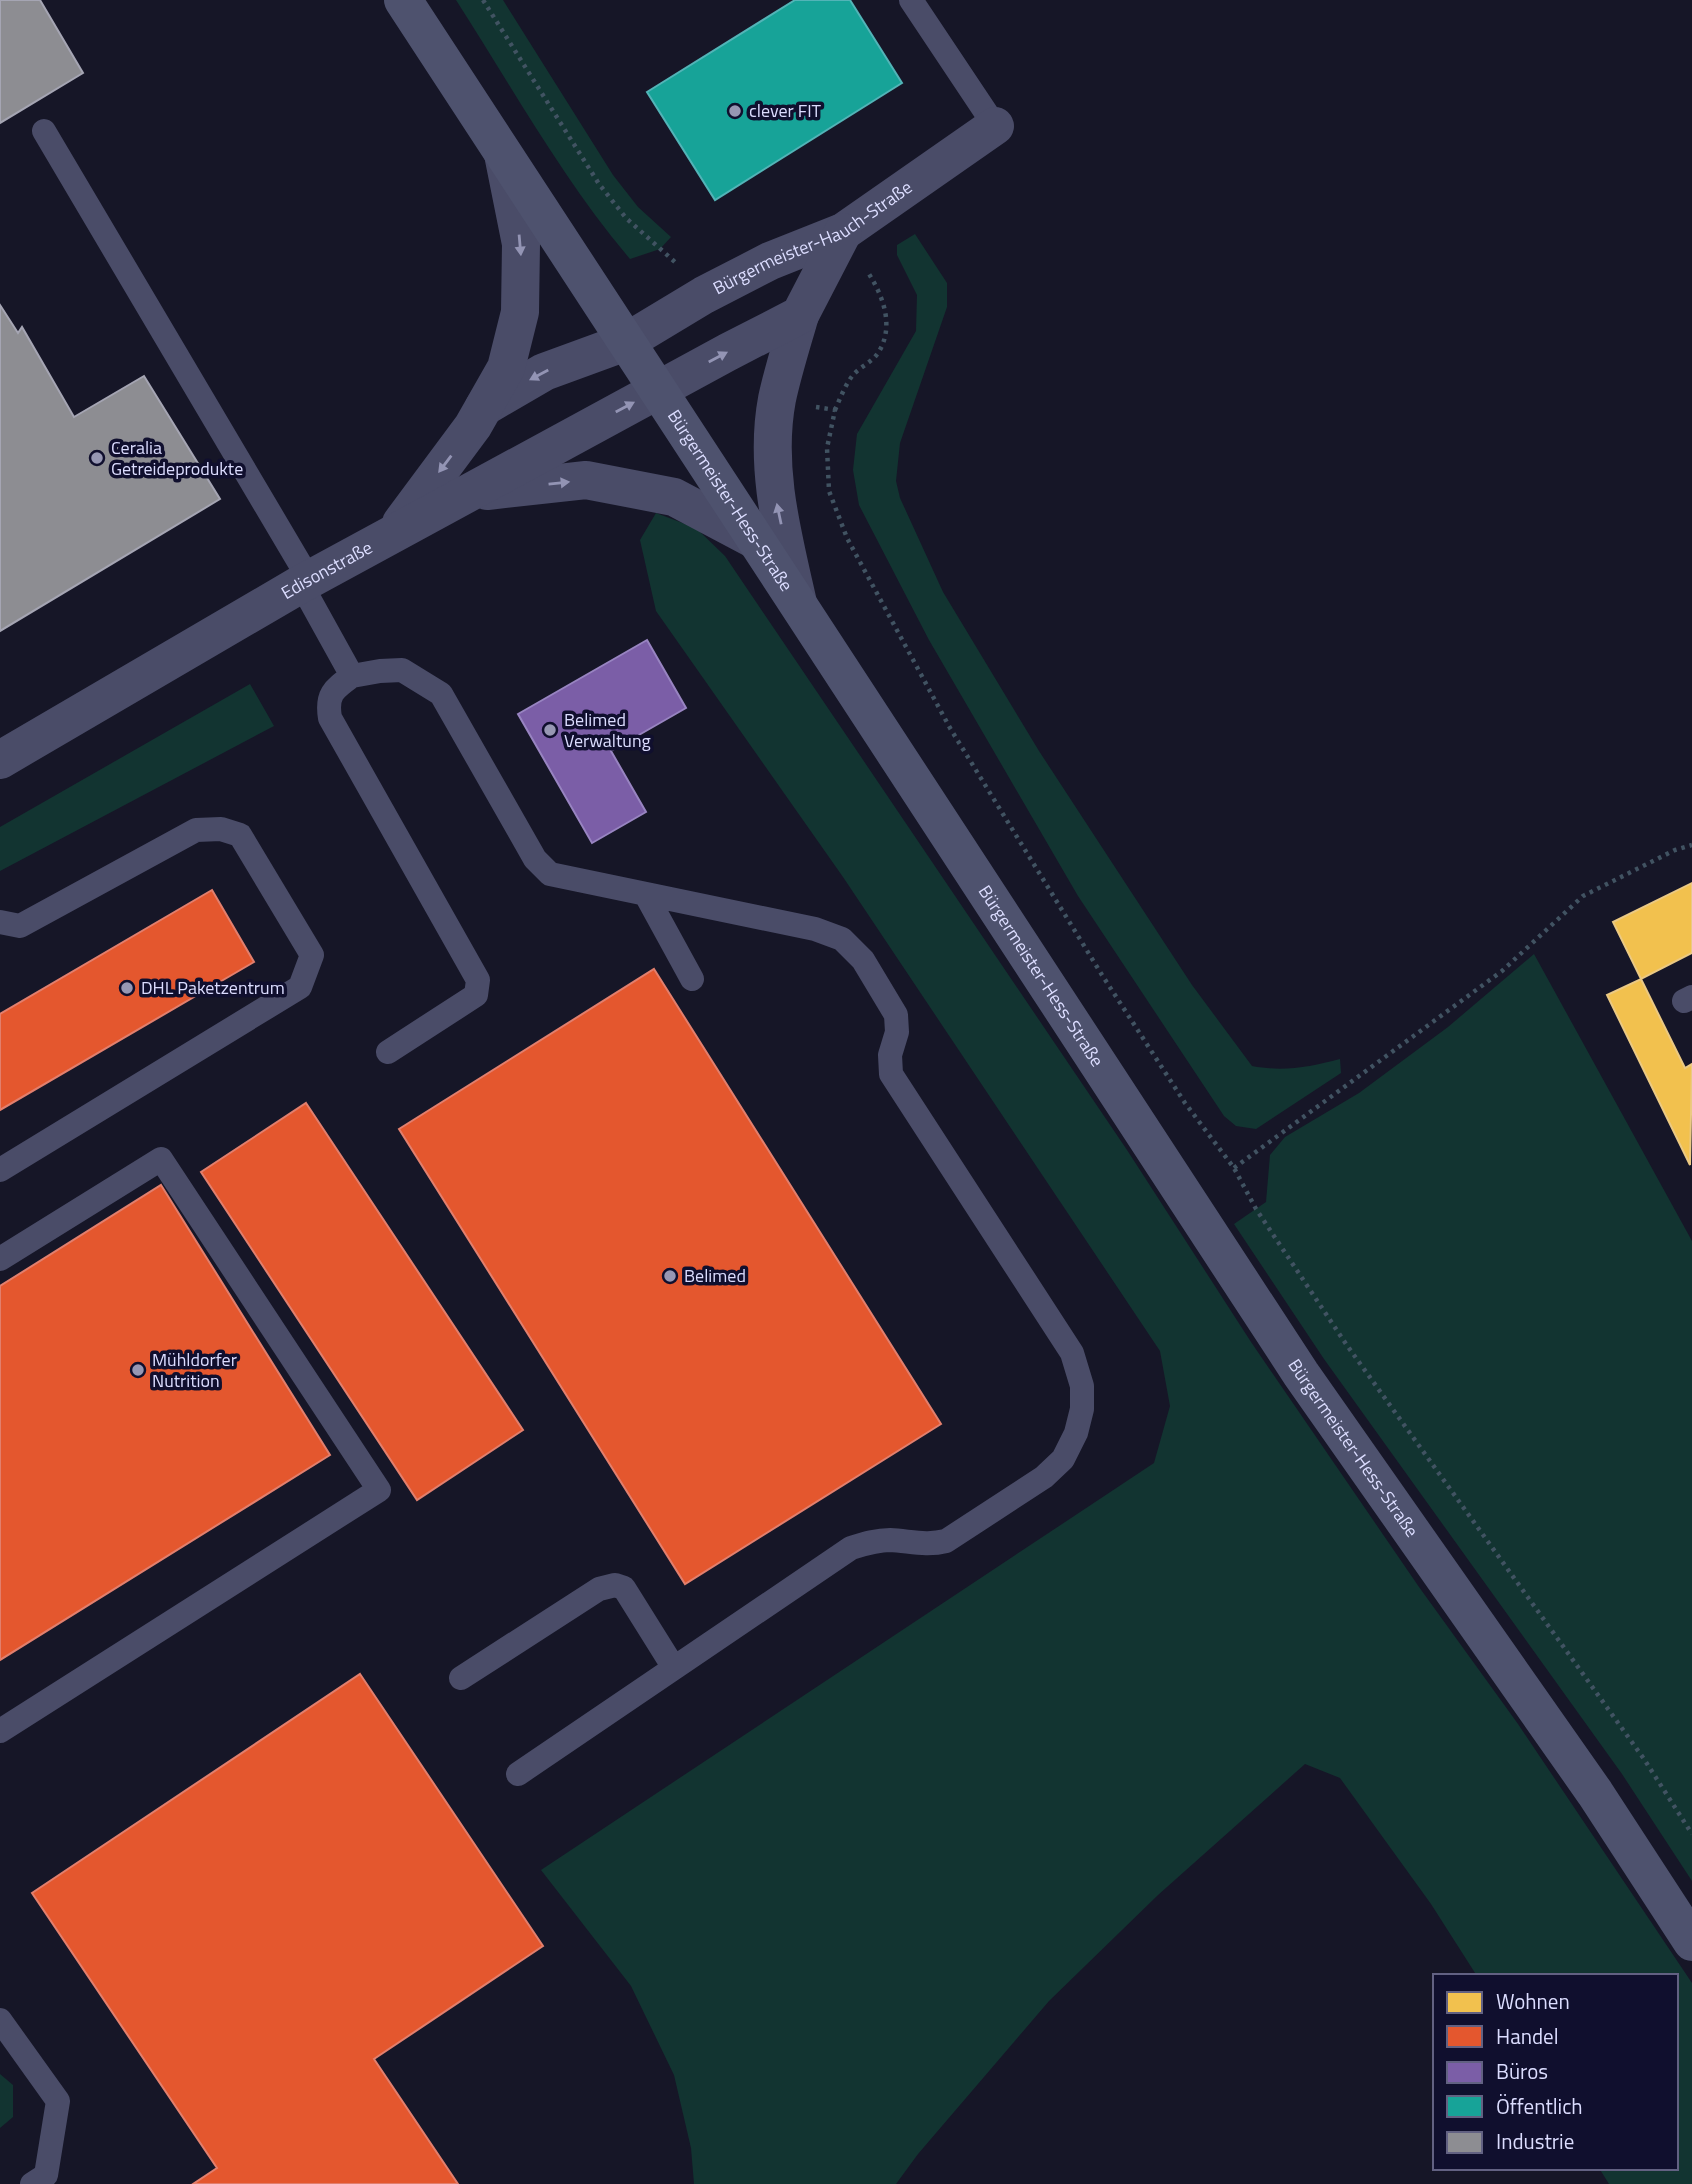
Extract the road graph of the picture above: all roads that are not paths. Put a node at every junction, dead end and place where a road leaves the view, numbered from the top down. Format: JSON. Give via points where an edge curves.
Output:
{"nodes":[{"id":1,"x":403,"y":0,"type":"edge"},
{"id":2,"x":911,"y":0,"type":"edge"},
{"id":3,"x":995,"y":126,"type":"joint"},
{"id":4,"x":44,"y":131,"type":"dead end"},
{"id":5,"x":503,"y":155,"type":"junction"},
{"id":6,"x":843,"y":232,"type":"junction"},
{"id":7,"x":800,"y":315,"type":"junction"},
{"id":8,"x":626,"y":342,"type":"junction"},
{"id":9,"x":658,"y":389,"type":"junction"},
{"id":10,"x":484,"y":407,"type":"junction"},
{"id":11,"x":467,"y":493,"type":"junction"},
{"id":12,"x":393,"y":534,"type":"junction"},
{"id":13,"x":757,"y":541,"type":"junction"},
{"id":14,"x":305,"y":581,"type":"junction"},
{"id":15,"x":799,"y":605,"type":"junction"},
{"id":16,"x":352,"y":676,"type":"junction"},
{"id":17,"x":0,"y":760,"type":"edge"},
{"id":18,"x":646,"y":894,"type":"junction"},
{"id":19,"x":0,"y":922,"type":"edge"},
{"id":20,"x":692,"y":979,"type":"dead end"},
{"id":21,"x":388,"y":1052,"type":"dead end"},
{"id":22,"x":0,"y":1170,"type":"edge"},
{"id":23,"x":0,"y":1259,"type":"edge"},
{"id":24,"x":674,"y":1668,"type":"junction"},
{"id":25,"x":461,"y":1678,"type":"dead end"},
{"id":26,"x":0,"y":1731,"type":"edge"},
{"id":27,"x":518,"y":1774,"type":"dead end"},
{"id":28,"x":1692,"y":1942,"type":"edge"},
{"id":29,"x":0,"y":2020,"type":"edge"},
{"id":30,"x":32,"y":2184,"type":"edge"}],
"edges":[{"from":1,"to":5,"type":"main road","name":"Bürgermeister-Hess-Straße"},
{"from":2,"to":3,"type":"lane"},
{"from":3,"to":6,"type":"street","name":"Bürgermeister-Hauch-Straße"},
{"from":4,"to":14,"type":"lane"},
{"from":5,"to":8,"type":"main road","name":"Bürgermeister-Hess-Straße"},
{"from":5,"to":10,"type":"street","one_way":true,"via":[[521,244],[520,312],[506,368]]},
{"from":6,"to":7,"type":"street"},
{"from":6,"to":8,"type":"street","name":"Bürgermeister-Hauch-Straße","via":[[770,261]]},
{"from":9,"to":7,"type":"street","name":"Edisonstraße","one_way":true},
{"from":15,"to":7,"type":"street","one_way":true,"via":[[775,495],[773,444],[777,400]]},
{"from":8,"to":9,"type":"main road","name":"Bürgermeister-Hess-Straße"},
{"from":8,"to":10,"type":"street","name":"Bürgermeister-Hauch-Straße","one_way":true,"via":[[544,372]]},
{"from":11,"to":9,"type":"street","name":"Edisonstraße","one_way":true},
{"from":9,"to":13,"type":"main road","name":"Bürgermeister-Hess-Straße"},
{"from":10,"to":12,"type":"street","one_way":true},
{"from":11,"to":12,"type":"street","name":"Edisonstraße"},
{"from":11,"to":13,"type":"street","one_way":true,"via":[[586,480],[674,497]]},
{"from":12,"to":14,"type":"street","name":"Edisonstraße"},
{"from":13,"to":15,"type":"main road","name":"Bürgermeister-Hess-Straße"},
{"from":14,"to":16,"type":"lane"},
{"from":14,"to":17,"type":"street","name":"Edisonstraße"},
{"from":15,"to":28,"type":"main road","name":"Bürgermeister-Hess-Straße","via":[[1301,1374],[1595,1793]]},
{"from":16,"to":18,"type":"lane","via":[[402,670],[440,694],[536,859],[550,874]]},
{"from":16,"to":21,"type":"lane","via":[[334,689],[328,703],[330,718],[478,980],[476,995]]},
{"from":18,"to":20,"type":"lane"},
{"from":18,"to":24,"type":"lane","via":[[815,929],[842,939],[863,960],[896,1015],[891,1074],[1072,1353],[1082,1386],[1076,1433],[1063,1459],[1044,1476],[946,1541],[930,1545],[873,1541],[851,1548]]},
{"from":19,"to":22,"type":"lane","via":[[20,926],[196,830],[221,829],[240,835],[312,955],[300,986]]},
{"from":23,"to":26,"type":"lane","via":[[161,1159],[379,1490]]},
{"from":24,"to":25,"type":"lane","via":[[624,1588],[615,1585],[599,1589]]},
{"from":24,"to":27,"type":"lane"},
{"from":29,"to":30,"type":"lane","via":[[58,2101],[46,2175]]}]}
